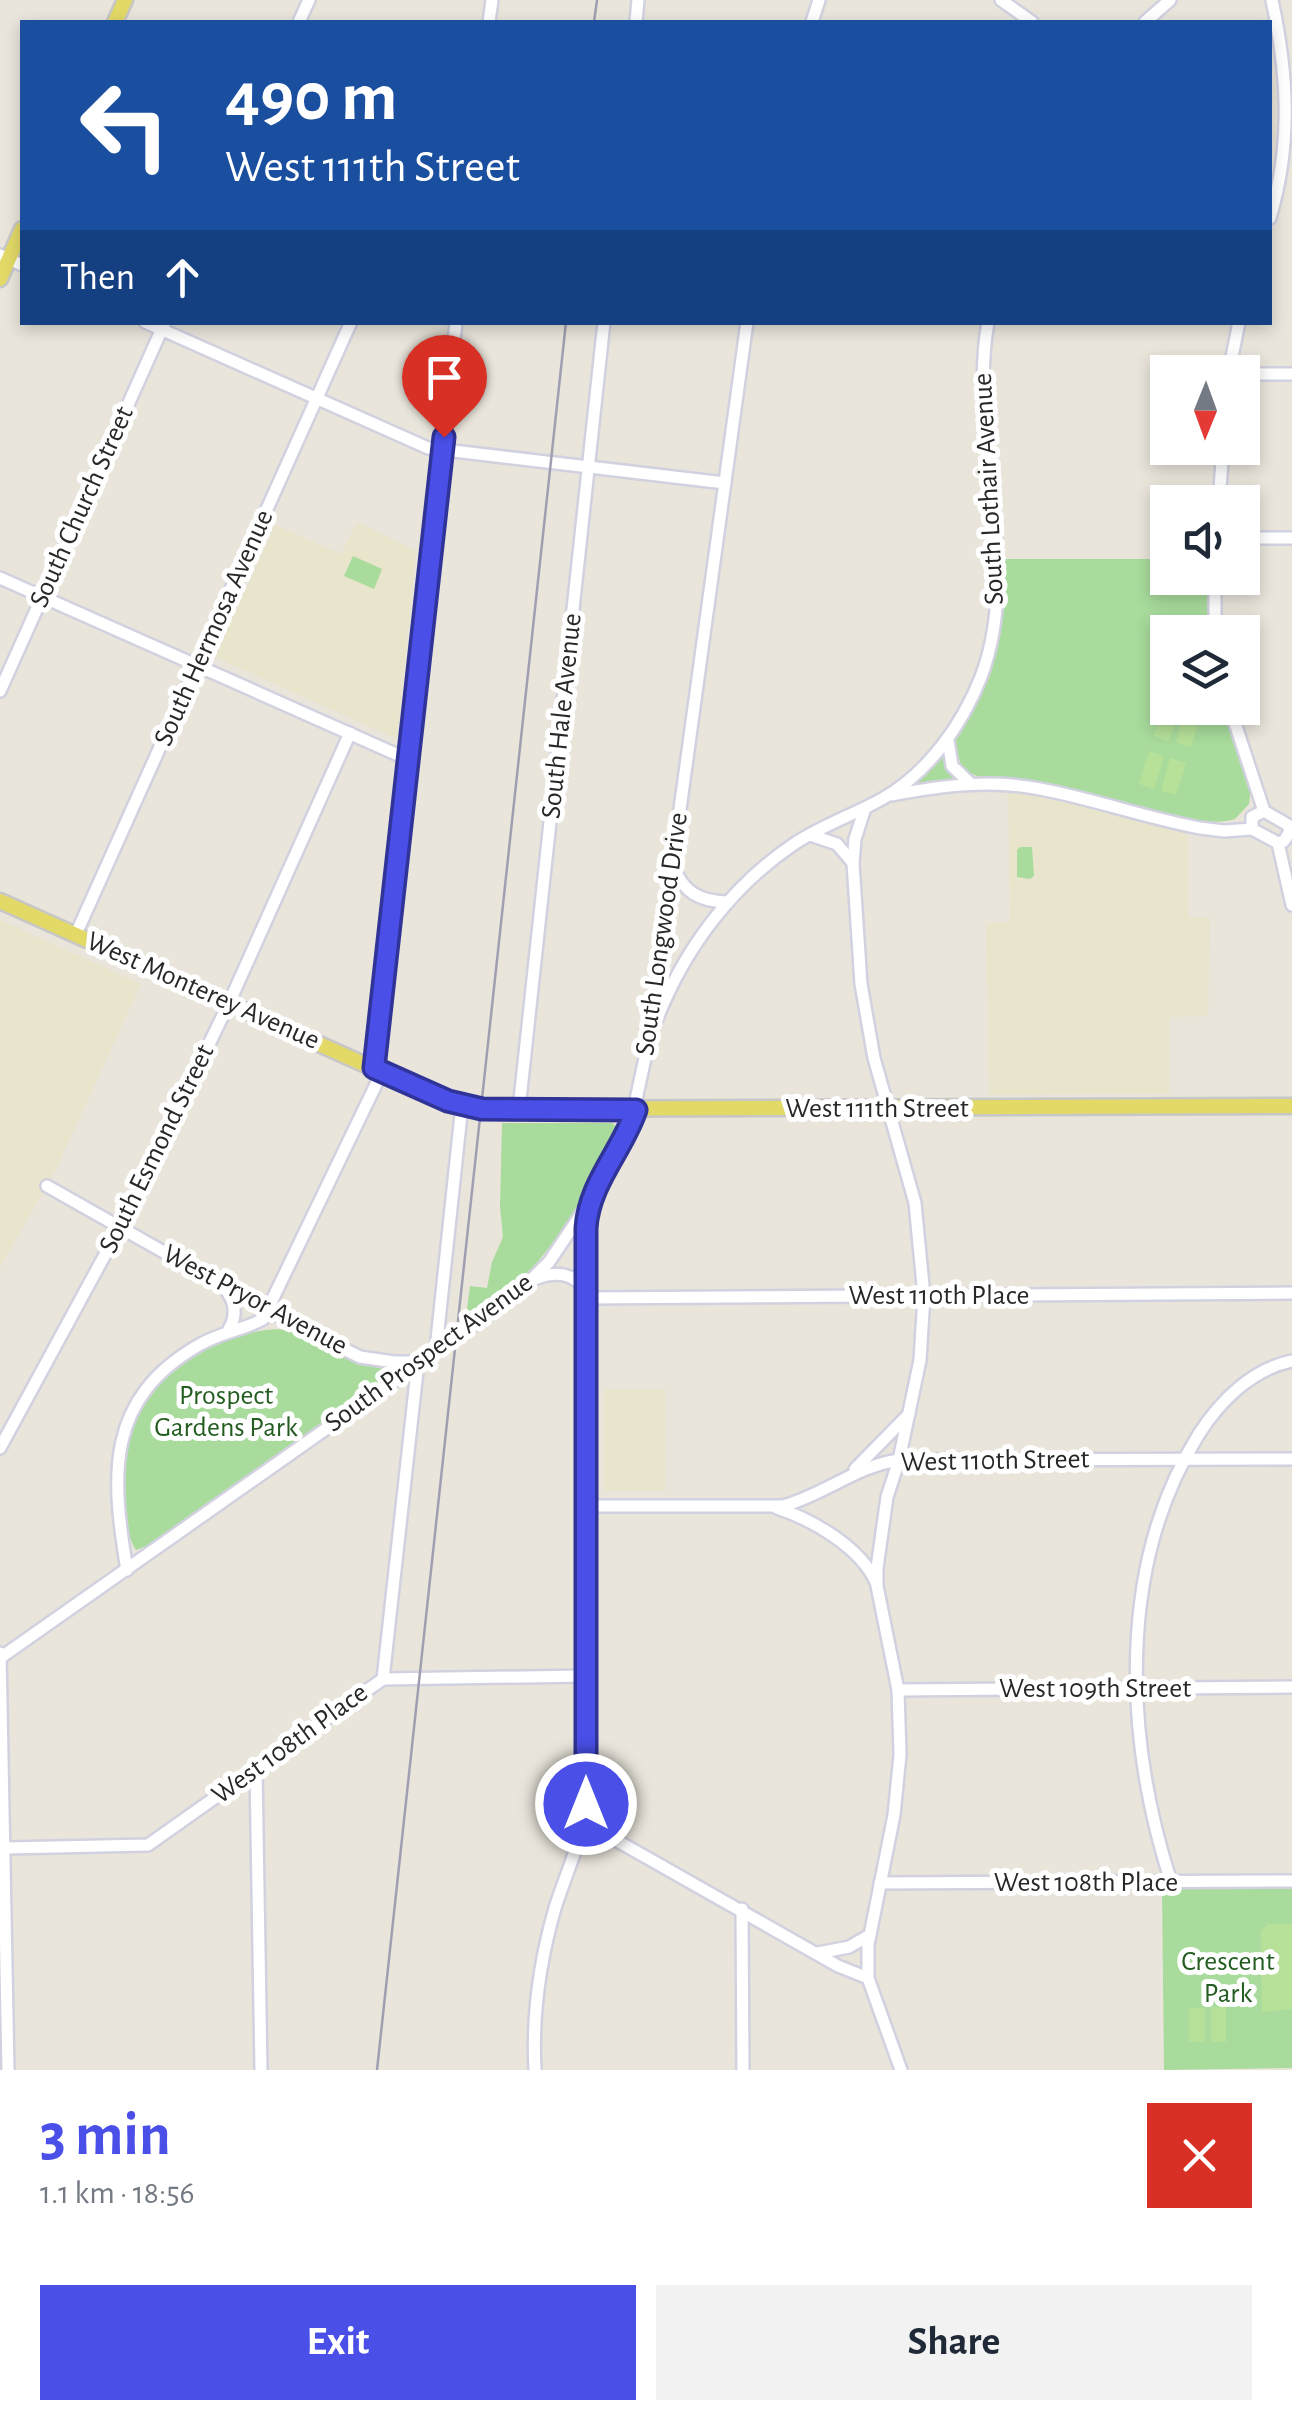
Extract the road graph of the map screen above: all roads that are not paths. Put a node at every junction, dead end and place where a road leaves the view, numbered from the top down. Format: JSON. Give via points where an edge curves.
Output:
{"nodes":[{"id":1,"x":1000,"y":0,"type":"edge"},
{"id":2,"x":1170,"y":0,"type":"edge"},
{"id":3,"x":1272,"y":0,"type":"edge"},
{"id":4,"x":1156,"y":6,"type":"edge"},
{"id":5,"x":1029,"y":20,"type":"edge"},
{"id":6,"x":1272,"y":210,"type":"edge"},
{"id":7,"x":20,"y":233,"type":"edge"},
{"id":8,"x":10,"y":260,"type":"edge"},
{"id":9,"x":0,"y":279,"type":"edge"},
{"id":10,"x":350,"y":325,"type":"edge"},
{"id":11,"x":456,"y":325,"type":"edge"},
{"id":12,"x":604,"y":325,"type":"edge"},
{"id":13,"x":746,"y":325,"type":"edge"},
{"id":14,"x":988,"y":325,"type":"edge"},
{"id":15,"x":1238,"y":325,"type":"edge"},
{"id":16,"x":163,"y":326,"type":"edge"},
{"id":17,"x":1232,"y":355,"type":"edge"},
{"id":18,"x":1260,"y":374,"type":"edge"},
{"id":19,"x":1292,"y":374,"type":"edge"},
{"id":20,"x":317,"y":398,"type":"junction"},
{"id":21,"x":443,"y":450,"type":"junction"},
{"id":22,"x":589,"y":467,"type":"junction"},
{"id":23,"x":725,"y":483,"type":"junction"},
{"id":24,"x":1260,"y":538,"type":"edge"},
{"id":25,"x":1292,"y":538,"type":"edge"},
{"id":26,"x":0,"y":578,"type":"edge"},
{"id":27,"x":42,"y":597,"type":"junction"},
{"id":28,"x":197,"y":666,"type":"junction"},
{"id":29,"x":0,"y":692,"type":"edge"},
{"id":30,"x":1236,"y":725,"type":"edge"},
{"id":31,"x":350,"y":733,"type":"junction"},
{"id":32,"x":948,"y":740,"type":"junction"},
{"id":33,"x":407,"y":758,"type":"junction"},
{"id":34,"x":971,"y":784,"type":"junction"},
{"id":35,"x":888,"y":796,"type":"junction"},
{"id":36,"x":864,"y":808,"type":"junction"},
{"id":37,"x":1264,"y":812,"type":"junction"},
{"id":38,"x":1290,"y":824,"type":"edge"},
{"id":39,"x":1252,"y":828,"type":"junction"},
{"id":40,"x":810,"y":834,"type":"junction"},
{"id":41,"x":1278,"y":843,"type":"junction"},
{"id":42,"x":853,"y":862,"type":"junction"},
{"id":43,"x":672,"y":864,"type":"junction"},
{"id":44,"x":0,"y":901,"type":"edge"},
{"id":45,"x":727,"y":902,"type":"junction"},
{"id":46,"x":1292,"y":904,"type":"edge"},
{"id":47,"x":76,"y":934,"type":"junction"},
{"id":48,"x":229,"y":1003,"type":"junction"},
{"id":49,"x":647,"y":1049,"type":"junction"},
{"id":50,"x":378,"y":1070,"type":"junction"},
{"id":51,"x":462,"y":1105,"type":"junction"},
{"id":52,"x":1292,"y":1106,"type":"edge"},
{"id":53,"x":889,"y":1108,"type":"junction"},
{"id":54,"x":518,"y":1109,"type":"junction"},
{"id":55,"x":636,"y":1110,"type":"junction"},
{"id":56,"x":48,"y":1186,"type":"dead end"},
{"id":57,"x":590,"y":1198,"type":"junction"},
{"id":58,"x":120,"y":1227,"type":"junction"},
{"id":59,"x":533,"y":1280,"type":"junction"},
{"id":60,"x":220,"y":1283,"type":"junction"},
{"id":61,"x":586,"y":1294,"type":"junction"},
{"id":62,"x":1292,"y":1294,"type":"edge"},
{"id":63,"x":924,"y":1296,"type":"junction"},
{"id":64,"x":268,"y":1311,"type":"junction"},
{"id":65,"x":228,"y":1330,"type":"junction"},
{"id":66,"x":436,"y":1349,"type":"junction"},
{"id":67,"x":1292,"y":1361,"type":"edge"},
{"id":68,"x":418,"y":1362,"type":"junction"},
{"id":69,"x":909,"y":1414,"type":"junction"},
{"id":70,"x":0,"y":1448,"type":"edge"},
{"id":71,"x":1292,"y":1459,"type":"edge"},
{"id":72,"x":899,"y":1460,"type":"junction"},
{"id":73,"x":1183,"y":1460,"type":"junction"},
{"id":74,"x":848,"y":1475,"type":"junction"},
{"id":75,"x":587,"y":1506,"type":"junction"},
{"id":76,"x":772,"y":1507,"type":"junction"},
{"id":77,"x":127,"y":1570,"type":"junction"},
{"id":78,"x":878,"y":1586,"type":"junction"},
{"id":79,"x":1,"y":1656,"type":"edge"},
{"id":80,"x":586,"y":1676,"type":"junction"},
{"id":81,"x":383,"y":1679,"type":"junction"},
{"id":82,"x":1292,"y":1687,"type":"edge"},
{"id":83,"x":1137,"y":1689,"type":"junction"},
{"id":84,"x":898,"y":1690,"type":"junction"},
{"id":85,"x":256,"y":1769,"type":"junction"},
{"id":86,"x":584,"y":1822,"type":"junction"},
{"id":87,"x":6,"y":1848,"type":"junction"},
{"id":88,"x":1292,"y":1881,"type":"edge"},
{"id":89,"x":1171,"y":1882,"type":"junction"},
{"id":90,"x":880,"y":1883,"type":"junction"},
{"id":91,"x":742,"y":1910,"type":"junction"},
{"id":92,"x":870,"y":1935,"type":"junction"},
{"id":93,"x":816,"y":1953,"type":"junction"},
{"id":94,"x":868,"y":1978,"type":"junction"},
{"id":95,"x":8,"y":2070,"type":"edge"},
{"id":96,"x":260,"y":2070,"type":"edge"},
{"id":97,"x":534,"y":2070,"type":"edge"},
{"id":98,"x":743,"y":2070,"type":"edge"},
{"id":99,"x":901,"y":2070,"type":"edge"}],
"edges":[{"from":1,"to":5,"type":"street"},
{"from":2,"to":4,"type":"street"},
{"from":3,"to":6,"type":"street","via":[[1288,104]]},
{"from":7,"to":8,"type":"main road"},
{"from":8,"to":9,"type":"main road"},
{"from":10,"to":20,"type":"street","name":"South Hermosa Avenue"},
{"from":11,"to":21,"type":"street"},
{"from":12,"to":22,"type":"street","name":"South Hale Avenue"},
{"from":13,"to":23,"type":"street","name":"South Longwood Drive"},
{"from":14,"to":32,"type":"street","name":"South Lothair Avenue","via":[[982,414],[996,538],[994,626],[980,679]]},
{"from":15,"to":17,"type":"street"},
{"from":16,"to":20,"type":"street"},
{"from":16,"to":27,"type":"street","name":"South Church Street"},
{"from":18,"to":19,"type":"street"},
{"from":20,"to":21,"type":"street"},
{"from":20,"to":28,"type":"street","name":"South Hermosa Avenue"},
{"from":21,"to":22,"type":"street"},
{"from":21,"to":33,"type":"street"},
{"from":22,"to":23,"type":"street"},
{"from":22,"to":54,"type":"street","name":"South Hale Avenue"},
{"from":23,"to":43,"type":"street","name":"South Longwood Drive"},
{"from":24,"to":25,"type":"street"},
{"from":26,"to":27,"type":"street"},
{"from":27,"to":28,"type":"street"},
{"from":27,"to":29,"type":"street","name":"South Church Street"},
{"from":28,"to":31,"type":"street"},
{"from":28,"to":47,"type":"street","name":"South Hermosa Avenue"},
{"from":30,"to":37,"type":"street"},
{"from":31,"to":33,"type":"street"},
{"from":31,"to":48,"type":"street","name":"South Esmond Street"},
{"from":32,"to":34,"type":"street","via":[[952,766]]},
{"from":32,"to":35,"type":"street","name":"South Lothair Avenue"},
{"from":33,"to":50,"type":"street"},
{"from":34,"to":35,"type":"street"},
{"from":34,"to":39,"type":"street","via":[[1038,788],[1200,828]]},
{"from":35,"to":36,"type":"street","name":"South Lothair Avenue"},
{"from":36,"to":40,"type":"street","name":"South Lothair Avenue"},
{"from":36,"to":42,"type":"street"},
{"from":37,"to":38,"type":"street"},
{"from":37,"to":39,"type":"street","via":[[1252,817]]},
{"from":38,"to":41,"type":"street","via":[[1288,837]]},
{"from":39,"to":41,"type":"street"},
{"from":40,"to":42,"type":"street","via":[[837,844]]},
{"from":40,"to":45,"type":"street","name":"South Lothair Avenue"},
{"from":41,"to":46,"type":"street"},
{"from":42,"to":53,"type":"street","via":[[863,1000]]},
{"from":43,"to":45,"type":"street","via":[[697,898]]},
{"from":43,"to":49,"type":"street","name":"South Longwood Drive"},
{"from":44,"to":47,"type":"main road","name":"West Monterey Avenue"},
{"from":45,"to":49,"type":"street","name":"South Lothair Avenue","via":[[682,965]]},
{"from":47,"to":48,"type":"main road","name":"West Monterey Avenue"},
{"from":48,"to":50,"type":"main road","name":"West Monterey Avenue"},
{"from":48,"to":58,"type":"street","name":"South Esmond Street"},
{"from":49,"to":55,"type":"street","name":"South Longwood Drive"},
{"from":50,"to":51,"type":"main road","name":"West Monterey Avenue"},
{"from":50,"to":64,"type":"street"},
{"from":51,"to":54,"type":"main road","name":"West 111th Street"},
{"from":51,"to":66,"type":"street"},
{"from":52,"to":53,"type":"main road","name":"West 111th Street"},
{"from":53,"to":55,"type":"main road","name":"West 111th Street"},
{"from":53,"to":63,"type":"street","via":[[918,1222]]},
{"from":54,"to":55,"type":"main road","name":"West 111th Street"},
{"from":55,"to":57,"type":"street","name":"South Longwood Drive"},
{"from":56,"to":58,"type":"street","name":"West Pryor Avenue"},
{"from":57,"to":59,"type":"street","name":"South Prospect Avenue"},
{"from":57,"to":61,"type":"street","name":"South Longwood Drive"},
{"from":58,"to":60,"type":"street","name":"West Pryor Avenue"},
{"from":58,"to":70,"type":"street","name":"South Esmond Street"},
{"from":59,"to":61,"type":"street","name":"West 110th Place","via":[[560,1274],[580,1282]]},
{"from":59,"to":66,"type":"street","name":"South Prospect Avenue"},
{"from":60,"to":64,"type":"street","name":"West Pryor Avenue"},
{"from":60,"to":65,"type":"street","via":[[234,1305]]},
{"from":61,"to":63,"type":"street","name":"West 110th Place"},
{"from":61,"to":75,"type":"street","name":"South Longwood Drive"},
{"from":62,"to":63,"type":"street","name":"West 110th Place"},
{"from":63,"to":69,"type":"street"},
{"from":64,"to":65,"type":"street","via":[[256,1323]]},
{"from":64,"to":68,"type":"street","name":"West Pryor Avenue","via":[[360,1357]]},
{"from":65,"to":77,"type":"street","via":[[162,1371],[126,1424],[116,1487]]},
{"from":66,"to":68,"type":"street","name":"South Prospect Avenue"},
{"from":67,"to":73,"type":"street","via":[[1264,1370],[1232,1394]]},
{"from":68,"to":77,"type":"street","name":"South Prospect Avenue"},
{"from":68,"to":81,"type":"street"},
{"from":69,"to":72,"type":"street"},
{"from":69,"to":74,"type":"street"},
{"from":71,"to":73,"type":"street","name":"West 110th Street"},
{"from":72,"to":73,"type":"street","name":"West 110th Street"},
{"from":72,"to":74,"type":"street","name":"West 110th Street"},
{"from":72,"to":78,"type":"street","via":[[886,1497]]},
{"from":73,"to":83,"type":"street","via":[[1144,1580]]},
{"from":74,"to":76,"type":"street","name":"West 110th Street"},
{"from":75,"to":76,"type":"street","name":"West 110th Street"},
{"from":75,"to":80,"type":"street","name":"South Longwood Drive"},
{"from":76,"to":78,"type":"street","via":[[844,1544]]},
{"from":77,"to":79,"type":"street","name":"South Prospect Avenue"},
{"from":78,"to":84,"type":"street"},
{"from":79,"to":87,"type":"street"},
{"from":80,"to":81,"type":"street","name":"West 108th Place"},
{"from":80,"to":86,"type":"street","name":"South Longwood Drive"},
{"from":81,"to":85,"type":"street","name":"West 108th Place"},
{"from":82,"to":83,"type":"street","name":"West 109th Street"},
{"from":83,"to":84,"type":"street","name":"West 109th Street"},
{"from":83,"to":89,"type":"street","via":[[1144,1777]]},
{"from":84,"to":90,"type":"street","via":[[900,1755]]},
{"from":85,"to":87,"type":"street","name":"West 108th Place","via":[[148,1846]]},
{"from":85,"to":96,"type":"street"},
{"from":86,"to":91,"type":"street"},
{"from":86,"to":97,"type":"street","name":"South Longwood Drive","via":[[542,1966]]},
{"from":87,"to":95,"type":"street"},
{"from":88,"to":89,"type":"street","name":"West 108th Place"},
{"from":89,"to":90,"type":"street","name":"West 108th Place"},
{"from":90,"to":92,"type":"street"},
{"from":91,"to":93,"type":"street"},
{"from":91,"to":98,"type":"street"},
{"from":92,"to":93,"type":"street"},
{"from":92,"to":94,"type":"street"},
{"from":93,"to":94,"type":"street"},
{"from":94,"to":99,"type":"street"}]}
